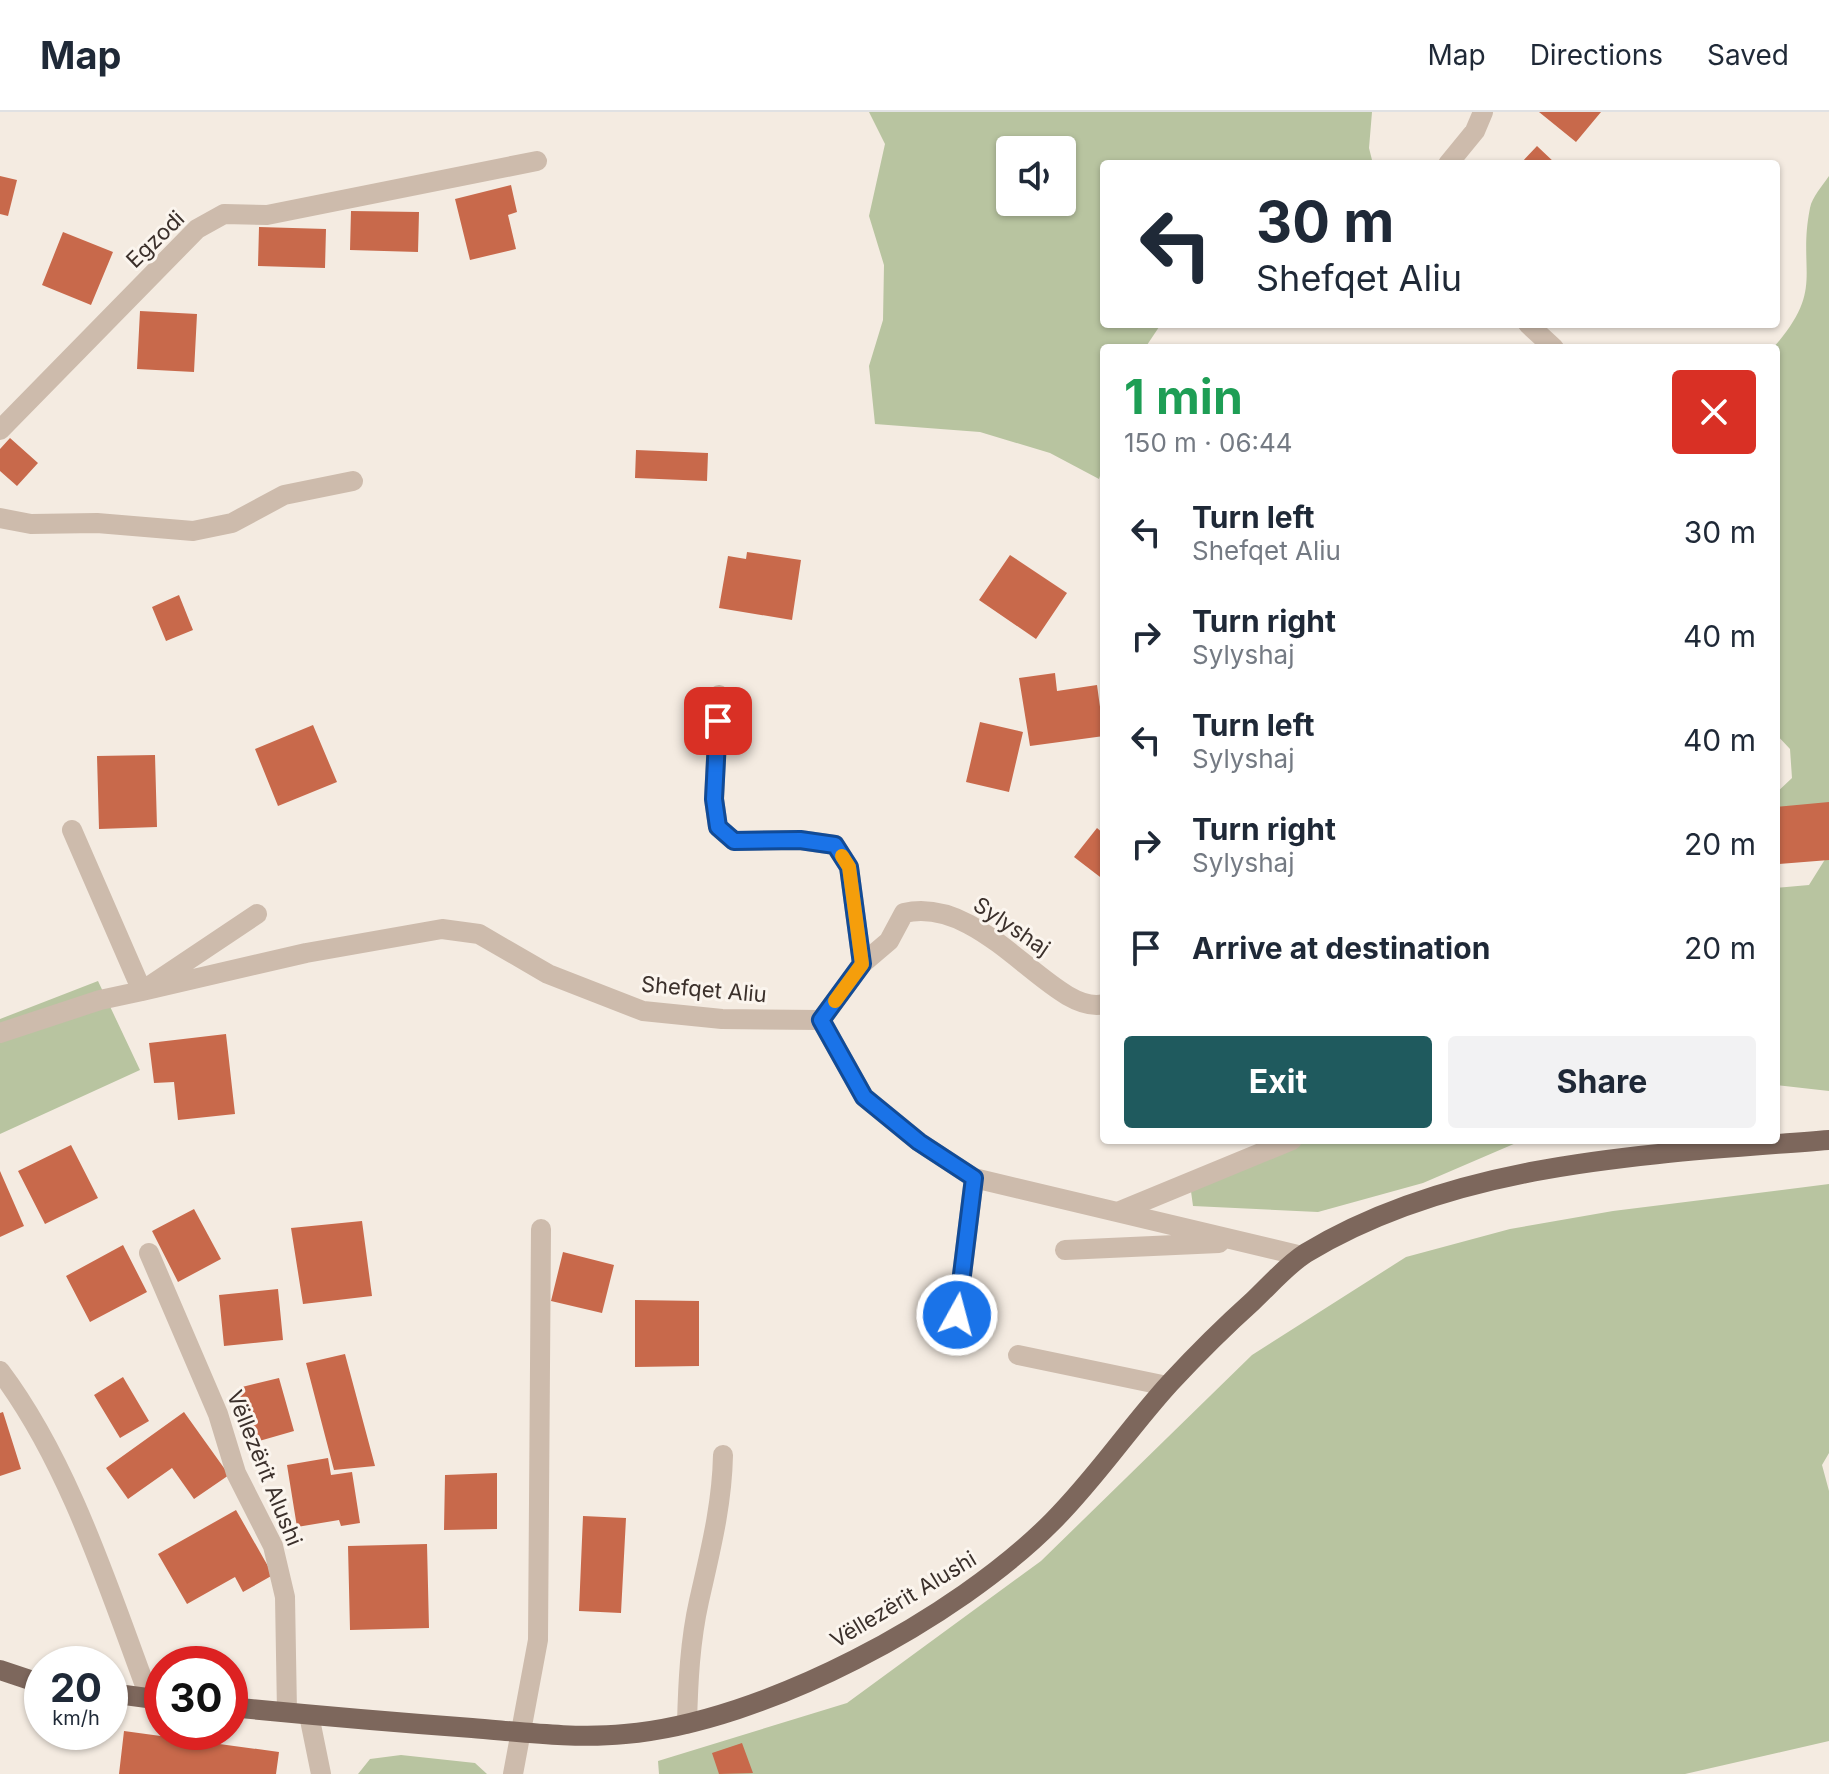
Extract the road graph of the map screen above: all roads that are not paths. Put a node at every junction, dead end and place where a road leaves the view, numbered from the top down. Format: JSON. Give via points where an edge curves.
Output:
{"nodes":[{"id":1,"x":1483,"y":112,"type":"edge"},
{"id":2,"x":1451,"y":160,"type":"edge"},
{"id":3,"x":537,"y":161,"type":"dead end"},
{"id":4,"x":1532,"y":328,"type":"edge"},
{"id":5,"x":1550,"y":344,"type":"edge"},
{"id":6,"x":0,"y":430,"type":"edge"},
{"id":7,"x":353,"y":481,"type":"dead end"},
{"id":8,"x":0,"y":518,"type":"edge"},
{"id":9,"x":719,"y":695,"type":"dead end"},
{"id":10,"x":72,"y":830,"type":"dead end"},
{"id":11,"x":257,"y":914,"type":"dead end"},
{"id":12,"x":862,"y":964,"type":"junction"},
{"id":13,"x":142,"y":991,"type":"junction"},
{"id":14,"x":1100,"y":1005,"type":"edge"},
{"id":15,"x":821,"y":1020,"type":"junction"},
{"id":16,"x":0,"y":1033,"type":"edge"},
{"id":17,"x":1829,"y":1140,"type":"edge"},
{"id":18,"x":1282,"y":1144,"type":"edge"},
{"id":19,"x":1778,"y":1144,"type":"edge"},
{"id":20,"x":1780,"y":1144,"type":"edge"},
{"id":21,"x":974,"y":1178,"type":"junction"},
{"id":22,"x":1120,"y":1211,"type":"junction"},
{"id":23,"x":541,"y":1229,"type":"dead end"},
{"id":24,"x":1239,"y":1242,"type":"junction"},
{"id":25,"x":1065,"y":1250,"type":"dead end"},
{"id":26,"x":149,"y":1253,"type":"dead end"},
{"id":27,"x":1302,"y":1256,"type":"junction"},
{"id":28,"x":957,"y":1315,"type":"dead end"},
{"id":29,"x":1018,"y":1355,"type":"dead end"},
{"id":30,"x":0,"y":1371,"type":"edge"},
{"id":31,"x":1167,"y":1386,"type":"junction"},
{"id":32,"x":723,"y":1455,"type":"dead end"},
{"id":33,"x":0,"y":1670,"type":"edge"},
{"id":34,"x":144,"y":1671,"type":"edge"},
{"id":35,"x":24,"y":1678,"type":"edge"},
{"id":36,"x":248,"y":1709,"type":"edge"},
{"id":37,"x":287,"y":1712,"type":"junction"},
{"id":38,"x":309,"y":1715,"type":"junction"},
{"id":39,"x":687,"y":1724,"type":"junction"},
{"id":40,"x":522,"y":1732,"type":"junction"},
{"id":41,"x":321,"y":1774,"type":"edge"},
{"id":42,"x":513,"y":1774,"type":"edge"}],
"edges":[{"from":1,"to":2,"type":"street"},
{"from":3,"to":6,"type":"street","name":"Egzodi","via":[[267,215],[224,214],[197,229]]},
{"from":4,"to":5,"type":"street"},
{"from":7,"to":8,"type":"street","via":[[284,495],[232,523],[193,531]]},
{"from":9,"to":12,"type":"street","via":[[714,799],[718,827],[734,841],[835,845],[849,867]]},
{"from":10,"to":13,"type":"street"},
{"from":11,"to":13,"type":"street","name":"Shefqet Aliu"},
{"from":12,"to":14,"type":"street","name":"Sylyshaj","via":[[889,941],[904,913],[921,909],[951,915],[1032,966],[1063,995],[1091,1007]]},
{"from":12,"to":15,"type":"street","name":"Sylyshaj"},
{"from":13,"to":15,"type":"street","name":"Shefqet Aliu","via":[[306,953],[442,929],[479,934],[560,980],[643,1011],[722,1019]]},
{"from":13,"to":16,"type":"street","name":"Shefqet Aliu"},
{"from":15,"to":21,"type":"street","via":[[864,1097]]},
{"from":17,"to":20,"type":"main road","name":"Vëllezërit Alushi"},
{"from":18,"to":22,"type":"street"},
{"from":19,"to":27,"type":"main road","name":"Vëllezërit Alushi","via":[[1613,1157],[1493,1180],[1363,1223]]},
{"from":21,"to":22,"type":"street"},
{"from":21,"to":28,"type":"street"},
{"from":22,"to":24,"type":"street"},
{"from":23,"to":40,"type":"street","via":[[538,1640]]},
{"from":24,"to":25,"type":"street"},
{"from":24,"to":27,"type":"street"},
{"from":26,"to":37,"type":"street","name":"Vëllezërit Alushi","via":[[218,1414],[236,1473],[273,1546],[285,1597]]},
{"from":27,"to":31,"type":"main road","name":"Vëllezërit Alushi"},
{"from":29,"to":31,"type":"street"},
{"from":30,"to":34,"type":"street","via":[[29,1410],[57,1467]]},
{"from":31,"to":39,"type":"main road","name":"Vëllezërit Alushi","via":[[1052,1522],[990,1577],[907,1630],[792,1690]]},
{"from":32,"to":39,"type":"street","via":[[722,1502],[698,1603]]},
{"from":33,"to":35,"type":"main road"},
{"from":36,"to":37,"type":"main road","name":"Vëllezërit Alushi"},
{"from":37,"to":38,"type":"main road","name":"Vëllezërit Alushi"},
{"from":38,"to":40,"type":"main road","name":"Vëllezërit Alushi"},
{"from":38,"to":41,"type":"street"},
{"from":39,"to":40,"type":"main road","name":"Vëllezërit Alushi","via":[[624,1735]]},
{"from":40,"to":42,"type":"street"}]}
